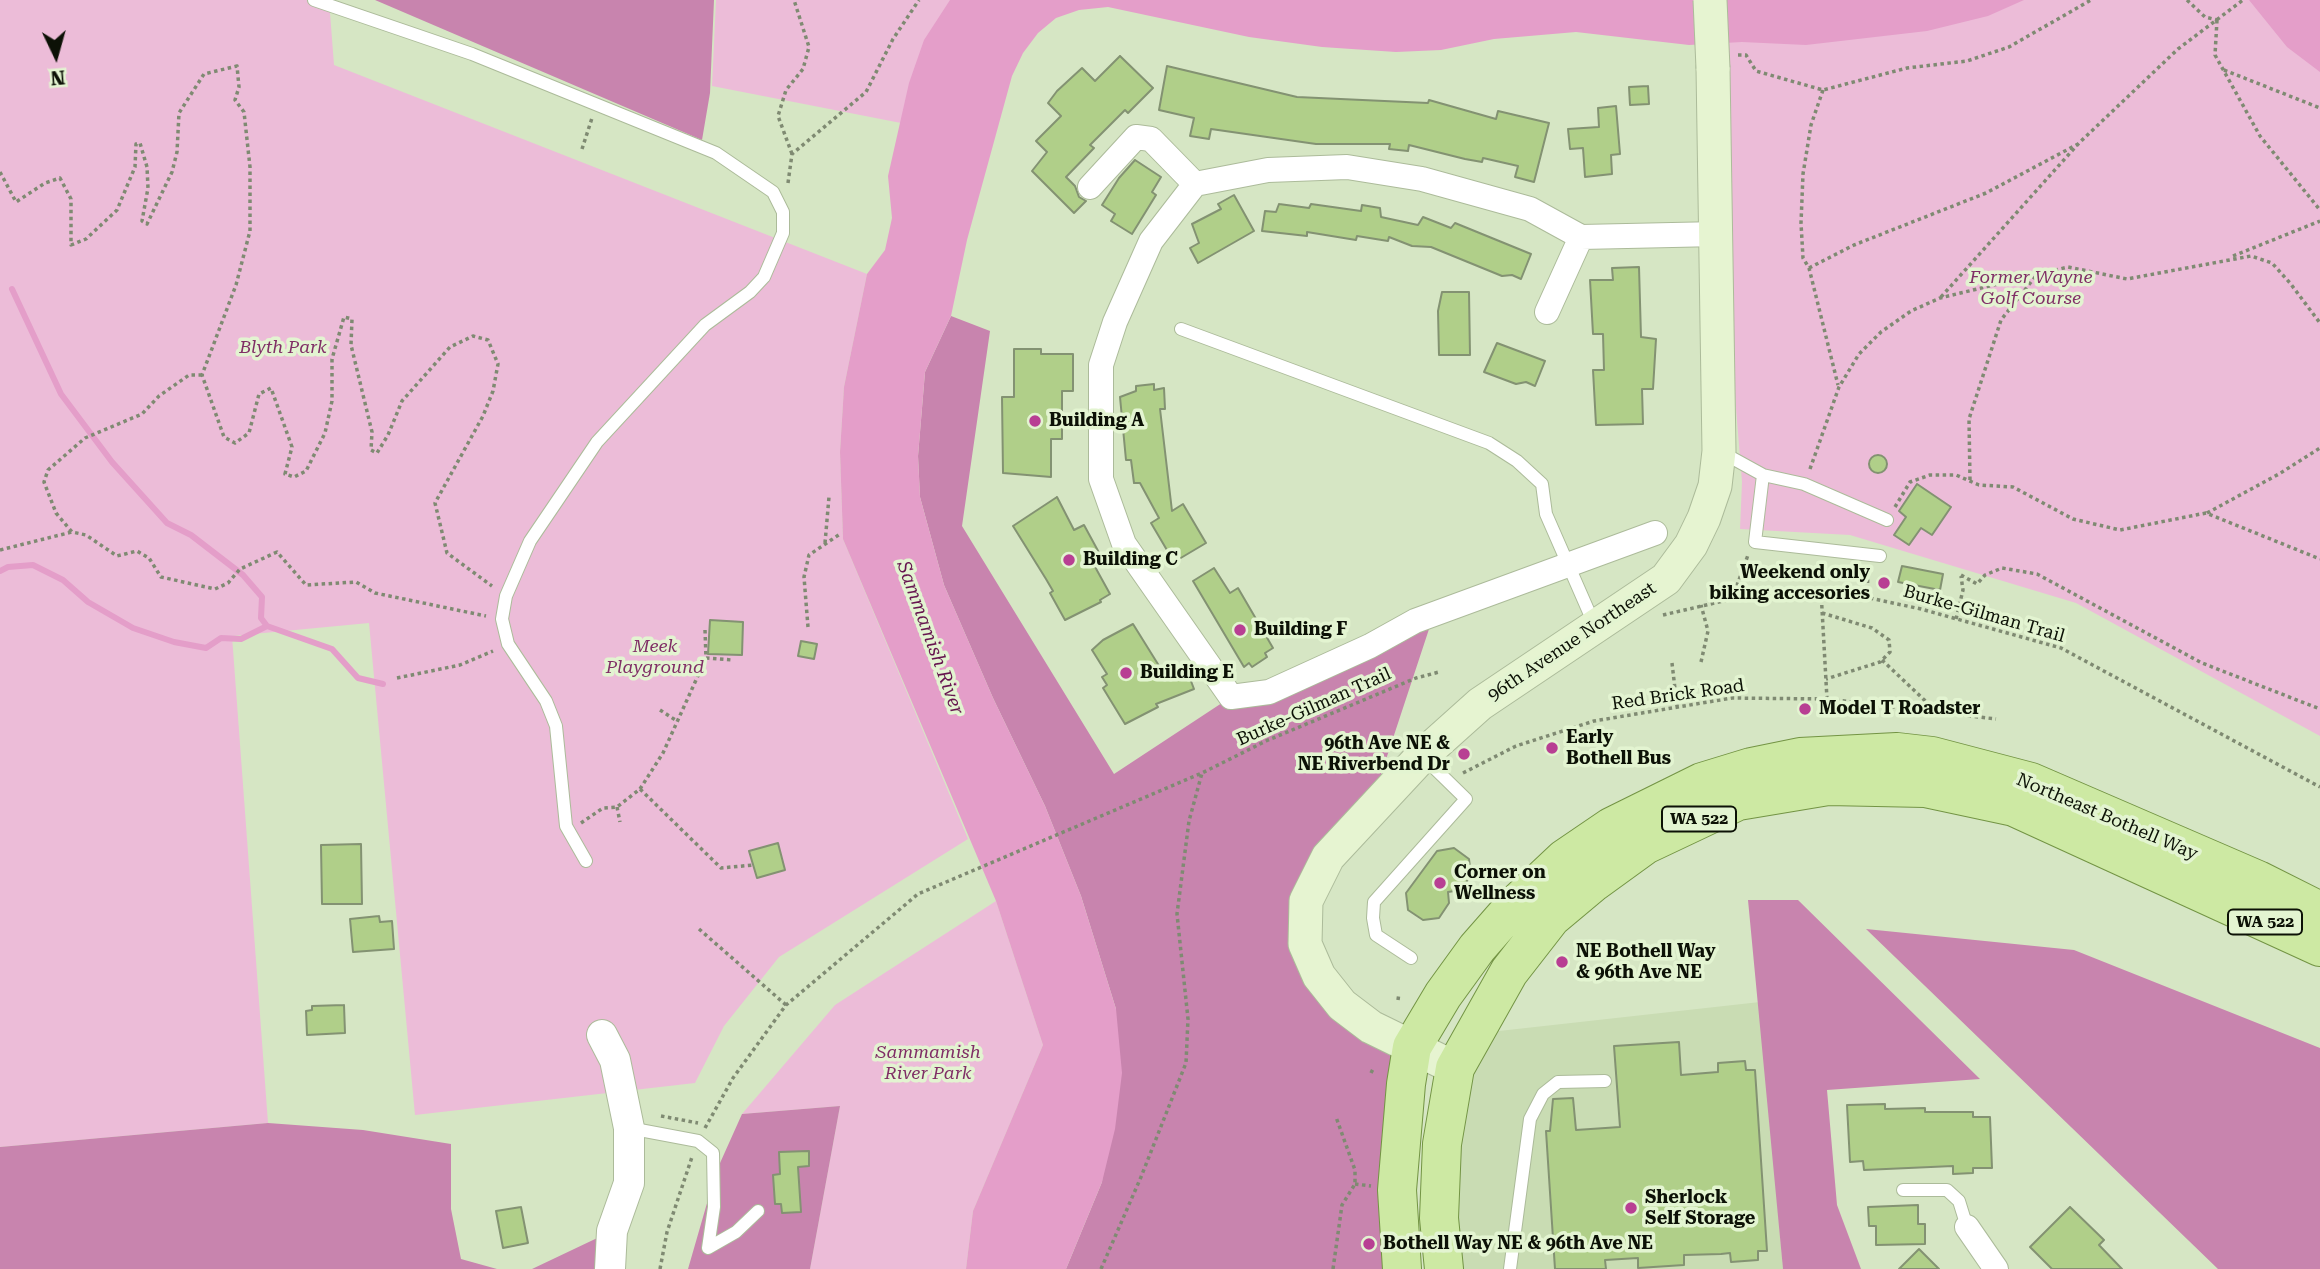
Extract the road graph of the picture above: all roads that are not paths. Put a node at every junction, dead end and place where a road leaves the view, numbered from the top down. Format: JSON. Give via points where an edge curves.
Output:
{"nodes":[{"id":1,"x":314,"y":0,"type":"edge"},
{"id":2,"x":1710,"y":0,"type":"edge"},
{"id":3,"x":1195,"y":184,"type":"junction"},
{"id":4,"x":1090,"y":187,"type":"dead end"},
{"id":5,"x":1718,"y":234,"type":"junction"},
{"id":6,"x":1581,"y":237,"type":"junction"},
{"id":7,"x":1547,"y":312,"type":"dead end"},
{"id":8,"x":1181,"y":329,"type":"dead end"},
{"id":9,"x":1719,"y":451,"type":"junction"},
{"id":10,"x":1763,"y":475,"type":"junction"},
{"id":11,"x":1888,"y":520,"type":"road end"},
{"id":12,"x":1655,"y":533,"type":"dead end"},
{"id":13,"x":1875,"y":555,"type":"road end"},
{"id":14,"x":1567,"y":564,"type":"junction"},
{"id":15,"x":1595,"y":626,"type":"junction"},
{"id":16,"x":1422,"y":756,"type":"junction"},
{"id":17,"x":586,"y":861,"type":"dead end"},
{"id":18,"x":2320,"y":911,"type":"edge"},
{"id":19,"x":2320,"y":922,"type":"edge"},
{"id":20,"x":2276,"y":927,"type":"junction"},
{"id":21,"x":2320,"y":947,"type":"edge"},
{"id":22,"x":1410,"y":958,"type":"dead end"},
{"id":23,"x":602,"y":1035,"type":"dead end"},
{"id":24,"x":1412,"y":1048,"type":"junction"},
{"id":25,"x":1455,"y":1069,"type":"junction"},
{"id":26,"x":1605,"y":1081,"type":"dead end"},
{"id":27,"x":629,"y":1128,"type":"junction"},
{"id":28,"x":1903,"y":1189,"type":"dead end"},
{"id":29,"x":758,"y":1211,"type":"dead end"},
{"id":30,"x":1967,"y":1227,"type":"joint"},
{"id":31,"x":610,"y":1269,"type":"edge"},
{"id":32,"x":1402,"y":1269,"type":"edge"},
{"id":33,"x":1444,"y":1269,"type":"edge"},
{"id":34,"x":1510,"y":1269,"type":"edge"},
{"id":35,"x":1996,"y":1269,"type":"edge"}],
"edges":[{"from":1,"to":17,"type":"lane","via":[[472,54],[716,153],[773,192],[783,212],[785,227],[764,276],[705,326],[597,442],[530,541],[506,596],[502,619],[508,644],[546,701],[556,726],[566,826]]},
{"from":2,"to":5,"type":"main road","name":"96th Avenue Northeast","bridge":true,"via":[[1724,62]]},
{"from":3,"to":4,"type":"street","via":[[1151,139],[1136,137]]},
{"from":3,"to":6,"type":"street","via":[[1268,170],[1347,167],[1422,179],[1530,209]]},
{"from":3,"to":14,"type":"street","via":[[1151,241],[1101,365],[1101,480],[1124,544],[1231,697],[1269,692],[1415,621]]},
{"from":5,"to":6,"type":"street"},
{"from":5,"to":9,"type":"main road","name":"96th Avenue Northeast"},
{"from":6,"to":7,"type":"street"},
{"from":8,"to":14,"type":"lane","via":[[1489,443],[1542,484],[1546,514]]},
{"from":9,"to":10,"type":"lane"},
{"from":9,"to":15,"type":"main road","name":"96th Avenue Northeast","via":[[1715,486],[1691,545],[1666,579]]},
{"from":10,"to":11,"type":"lane","via":[[1804,484]]},
{"from":10,"to":13,"type":"lane","via":[[1755,542]]},
{"from":12,"to":14,"type":"street"},
{"from":14,"to":15,"type":"lane"},
{"from":15,"to":16,"type":"main road","name":"96th Avenue Northeast","via":[[1480,704]]},
{"from":16,"to":22,"type":"lane","via":[[1465,799],[1374,902],[1376,935]]},
{"from":16,"to":24,"type":"main road","name":"96th Avenue Northeast","via":[[1328,857],[1306,901],[1306,944],[1320,976],[1342,1005],[1371,1027]]},
{"from":18,"to":24,"type":"main road","name":"Northeast Bothell Way","number":"WA 522","via":[[2031,782],[1932,756],[1897,752],[1800,757],[1739,771],[1659,801],[1564,859],[1477,947]]},
{"from":19,"to":20,"type":"main road","via":[[2290,911],[2282,914]]},
{"from":20,"to":21,"type":"main road","name":"Northeast Bothell Way","number":"WA 522"},
{"from":20,"to":25,"type":"main road","name":"Northeast Bothell Way","number":"WA 522","via":[[2014,807],[1925,788],[1828,786],[1738,801],[1644,845],[1551,918],[1508,972]]},
{"from":23,"to":27,"type":"street","via":[[615,1060]]},
{"from":24,"to":25,"type":"main road","name":"96th Avenue Northeast"},
{"from":24,"to":32,"type":"main road","number":"WA 522","via":[[1397,1190]]},
{"from":25,"to":33,"type":"main road","number":"WA 522","via":[[1442,1144]]},
{"from":26,"to":34,"type":"lane","via":[[1558,1082],[1536,1106],[1528,1130]]},
{"from":27,"to":29,"type":"lane","via":[[698,1141],[713,1153],[714,1207],[708,1248],[736,1232]]},
{"from":27,"to":31,"type":"street","via":[[629,1183],[612,1231]]},
{"from":28,"to":30,"type":"lane","via":[[1947,1190],[1959,1201]]},
{"from":30,"to":35,"type":"street"}]}
